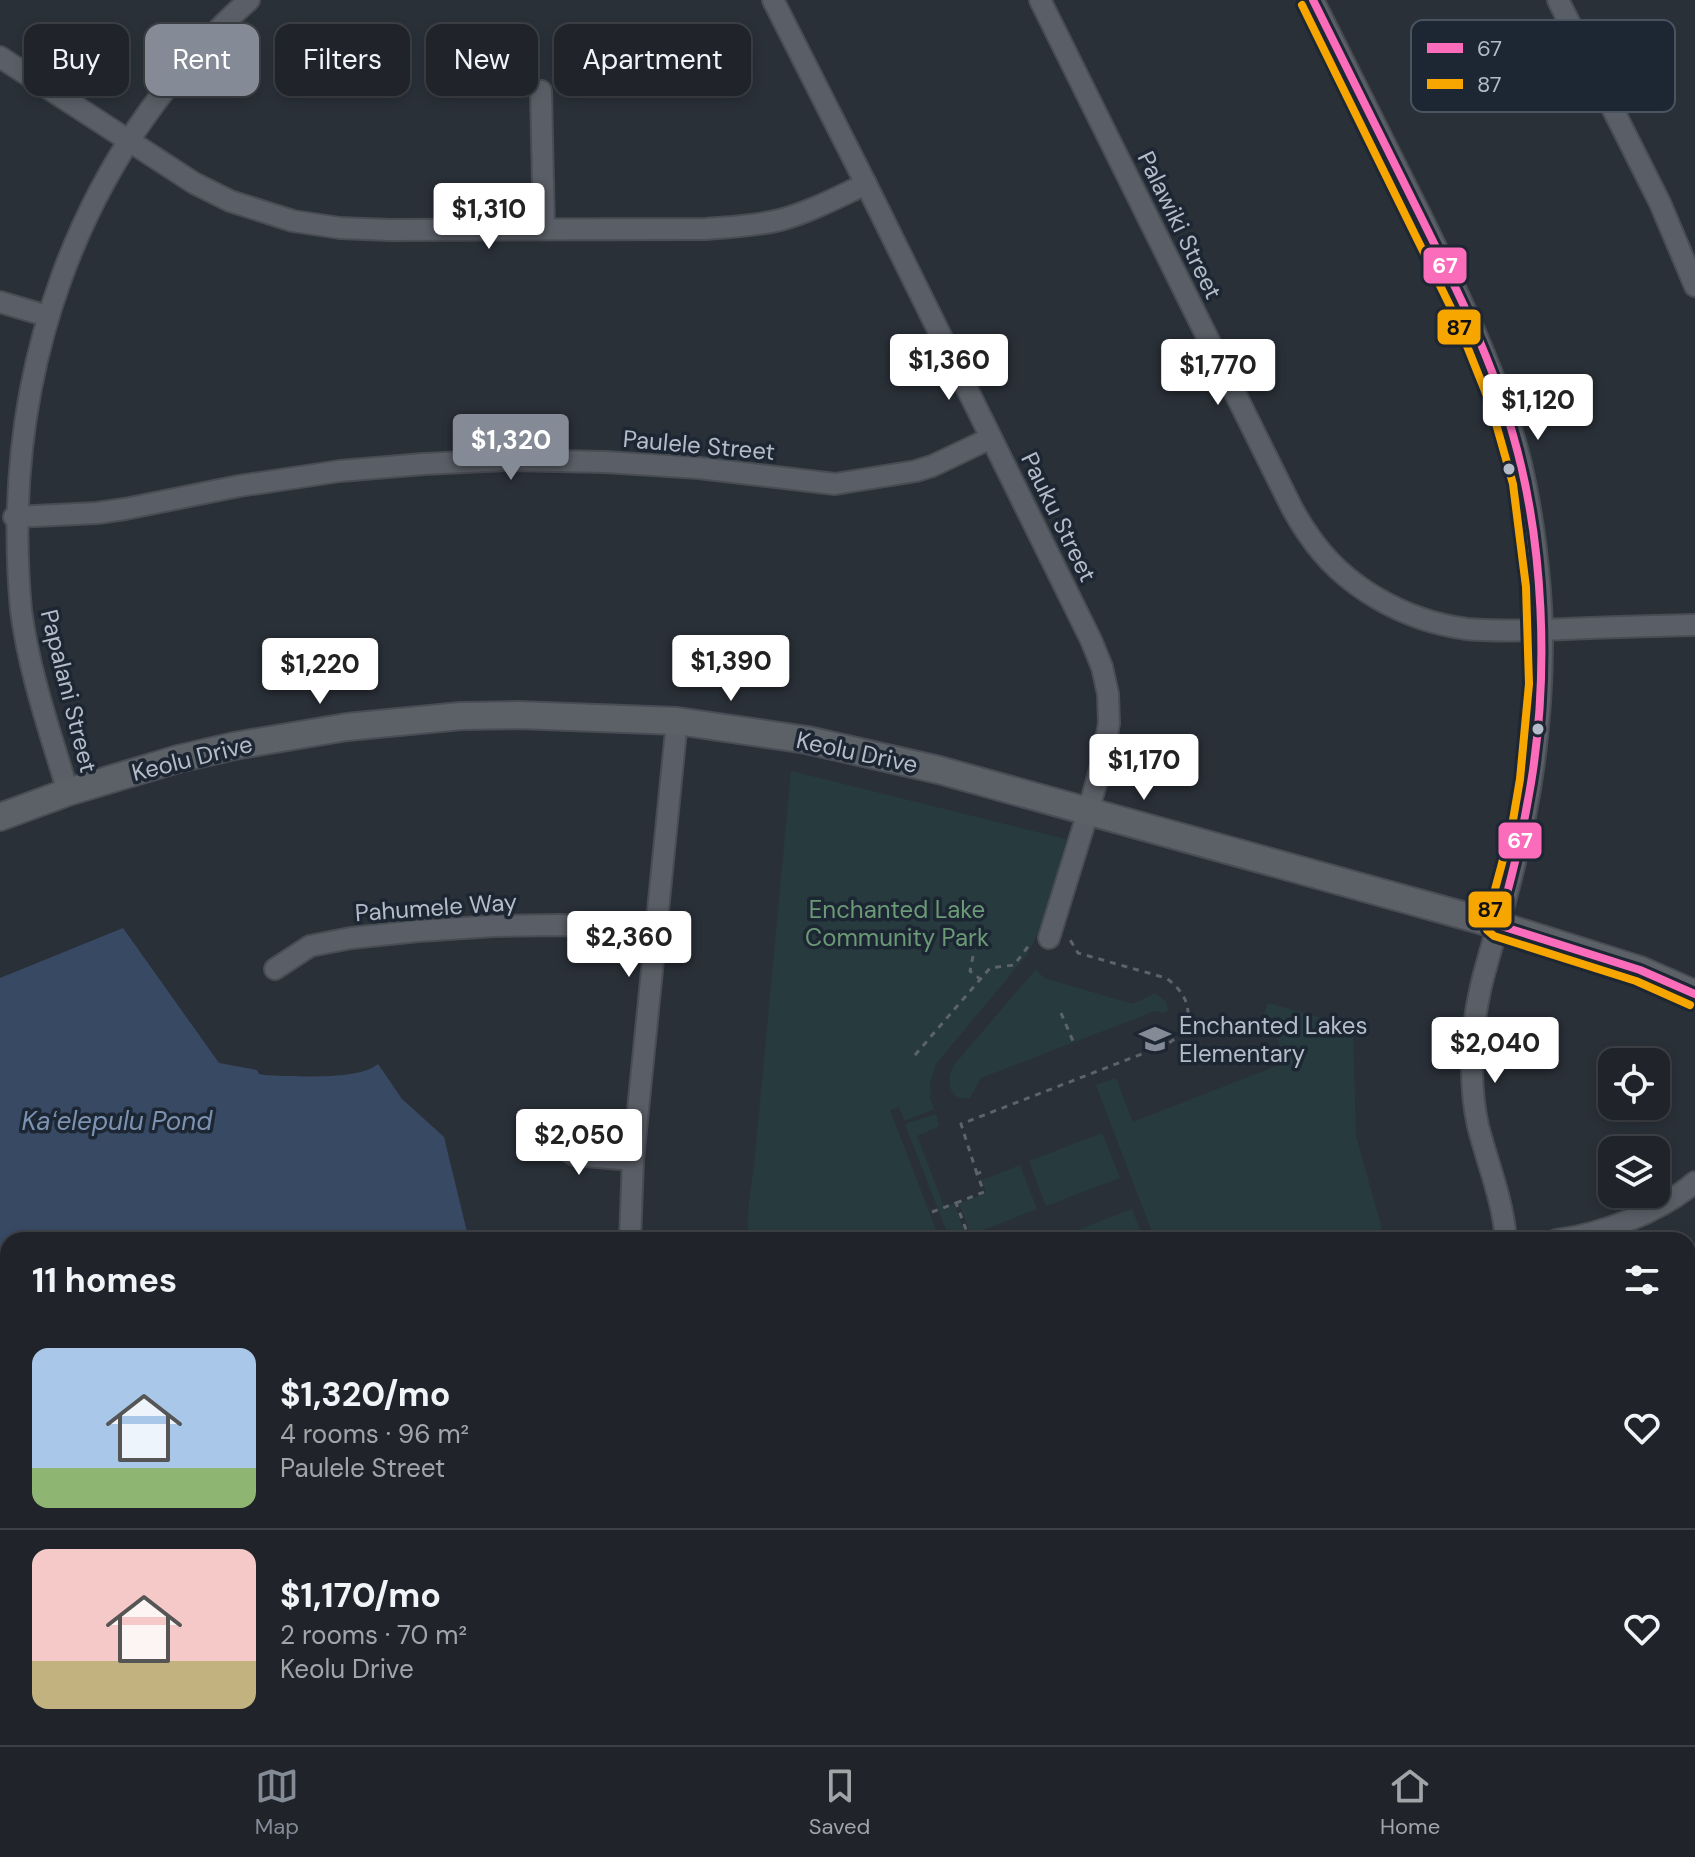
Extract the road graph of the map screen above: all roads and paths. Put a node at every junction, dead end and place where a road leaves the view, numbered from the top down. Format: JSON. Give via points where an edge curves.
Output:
{"nodes":[{"id":1,"x":249,"y":0,"type":"edge"},
{"id":2,"x":773,"y":0,"type":"edge"},
{"id":3,"x":1040,"y":0,"type":"edge"},
{"id":4,"x":1313,"y":0,"type":"edge"},
{"id":5,"x":1558,"y":0,"type":"edge"},
{"id":6,"x":1568,"y":20,"type":"edge"},
{"id":7,"x":0,"y":57,"type":"edge"},
{"id":8,"x":541,"y":91,"type":"dead end"},
{"id":9,"x":1614,"y":112,"type":"edge"},
{"id":10,"x":127,"y":139,"type":"junction"},
{"id":11,"x":866,"y":184,"type":"junction"},
{"id":12,"x":544,"y":229,"type":"junction"},
{"id":13,"x":1695,"y":286,"type":"edge"},
{"id":14,"x":0,"y":302,"type":"edge"},
{"id":15,"x":44,"y":315,"type":"junction"},
{"id":16,"x":991,"y":438,"type":"junction"},
{"id":17,"x":14,"y":517,"type":"junction"},
{"id":18,"x":1695,"y":625,"type":"edge"},
{"id":19,"x":1542,"y":629,"type":"junction"},
{"id":20,"x":677,"y":721,"type":"junction"},
{"id":21,"x":68,"y":792,"type":"junction"},
{"id":22,"x":1088,"y":812,"type":"junction"},
{"id":23,"x":0,"y":817,"type":"edge"},
{"id":24,"x":1498,"y":925,"type":"junction"},
{"id":25,"x":656,"y":931,"type":"junction"},
{"id":26,"x":1050,"y":937,"type":"junction"},
{"id":27,"x":973,"y":956,"type":"dead end"},
{"id":28,"x":275,"y":969,"type":"dead end"},
{"id":29,"x":980,"y":979,"type":"junction"},
{"id":30,"x":1695,"y":994,"type":"edge"},
{"id":31,"x":1061,"y":1013,"type":"dead end"},
{"id":32,"x":1073,"y":1041,"type":"dead end"},
{"id":33,"x":915,"y":1055,"type":"dead end"},
{"id":34,"x":545,"y":1136,"type":"dead end"},
{"id":35,"x":633,"y":1160,"type":"junction"},
{"id":36,"x":1695,"y":1182,"type":"edge"},
{"id":37,"x":956,"y":1203,"type":"junction"},
{"id":38,"x":932,"y":1212,"type":"dead end"},
{"id":39,"x":630,"y":1232,"type":"edge"},
{"id":40,"x":967,"y":1232,"type":"edge"},
{"id":41,"x":1505,"y":1232,"type":"edge"},
{"id":42,"x":1593,"y":1232,"type":"edge"}],
"edges":[{"from":1,"to":10,"type":"street","name":"Papalani Street","via":[[186,62]]},
{"from":2,"to":11,"type":"street","name":"Pauku Street"},
{"from":3,"to":19,"type":"street","name":"Palawiki Street","via":[[1308,535],[1351,581],[1407,613],[1468,629]]},
{"from":4,"to":19,"type":"street","via":[[1447,271],[1496,385],[1521,466]]},
{"from":5,"to":6,"type":"street"},
{"from":7,"to":10,"type":"street"},
{"from":8,"to":12,"type":"street"},
{"from":9,"to":13,"type":"street"},
{"from":10,"to":12,"type":"street","via":[[230,201],[293,221],[389,230]]},
{"from":10,"to":15,"type":"street","name":"Papalani Street","via":[[76,231]]},
{"from":11,"to":12,"type":"street","via":[[814,208],[754,225]]},
{"from":11,"to":16,"type":"street","name":"Pauku Street"},
{"from":14,"to":15,"type":"street"},
{"from":15,"to":17,"type":"street","name":"Papalani Street","via":[[22,410]]},
{"from":16,"to":17,"type":"street","name":"Paulele Street","via":[[916,471],[835,484],[605,462],[451,462],[340,471],[97,513]]},
{"from":16,"to":22,"type":"street","name":"Pauku Street","via":[[1102,667],[1109,723]]},
{"from":17,"to":21,"type":"street","name":"Papalani Street","via":[[28,654]]},
{"from":18,"to":19,"type":"street","name":"Palawiki Street"},
{"from":19,"to":24,"type":"street","via":[[1532,784]]},
{"from":20,"to":21,"type":"main road","name":"Keolu Drive","via":[[461,716],[347,727],[192,756]]},
{"from":20,"to":22,"type":"main road","name":"Keolu Drive","via":[[867,753]]},
{"from":20,"to":25,"type":"street"},
{"from":21,"to":23,"type":"main road","name":"Keolu Drive"},
{"from":22,"to":24,"type":"main road","name":"Keolu Drive"},
{"from":22,"to":26,"type":"street","name":"Pauku Street"},
{"from":24,"to":30,"type":"main road","name":"Keolu Drive","via":[[1640,970]]},
{"from":24,"to":41,"type":"street","via":[[1476,1011],[1472,1069],[1478,1124]]},
{"from":25,"to":28,"type":"street","name":"Pahumele Way","via":[[560,925],[418,931],[310,946]]},
{"from":25,"to":35,"type":"street"},
{"from":26,"to":29,"type":"path","via":[[1014,965],[990,968]]},
{"from":26,"to":37,"type":"path","via":[[1078,953],[1166,978],[1183,993],[1186,1023],[1176,1040],[1165,1045],[961,1124],[984,1192]]},
{"from":27,"to":29,"type":"path","via":[[970,971]]},
{"from":29,"to":33,"type":"path"},
{"from":31,"to":32,"type":"path"},
{"from":34,"to":35,"type":"street","via":[[574,1155]]},
{"from":35,"to":39,"type":"street"},
{"from":36,"to":42,"type":"street","via":[[1671,1199]]},
{"from":37,"to":38,"type":"path"},
{"from":37,"to":40,"type":"path"}]}
